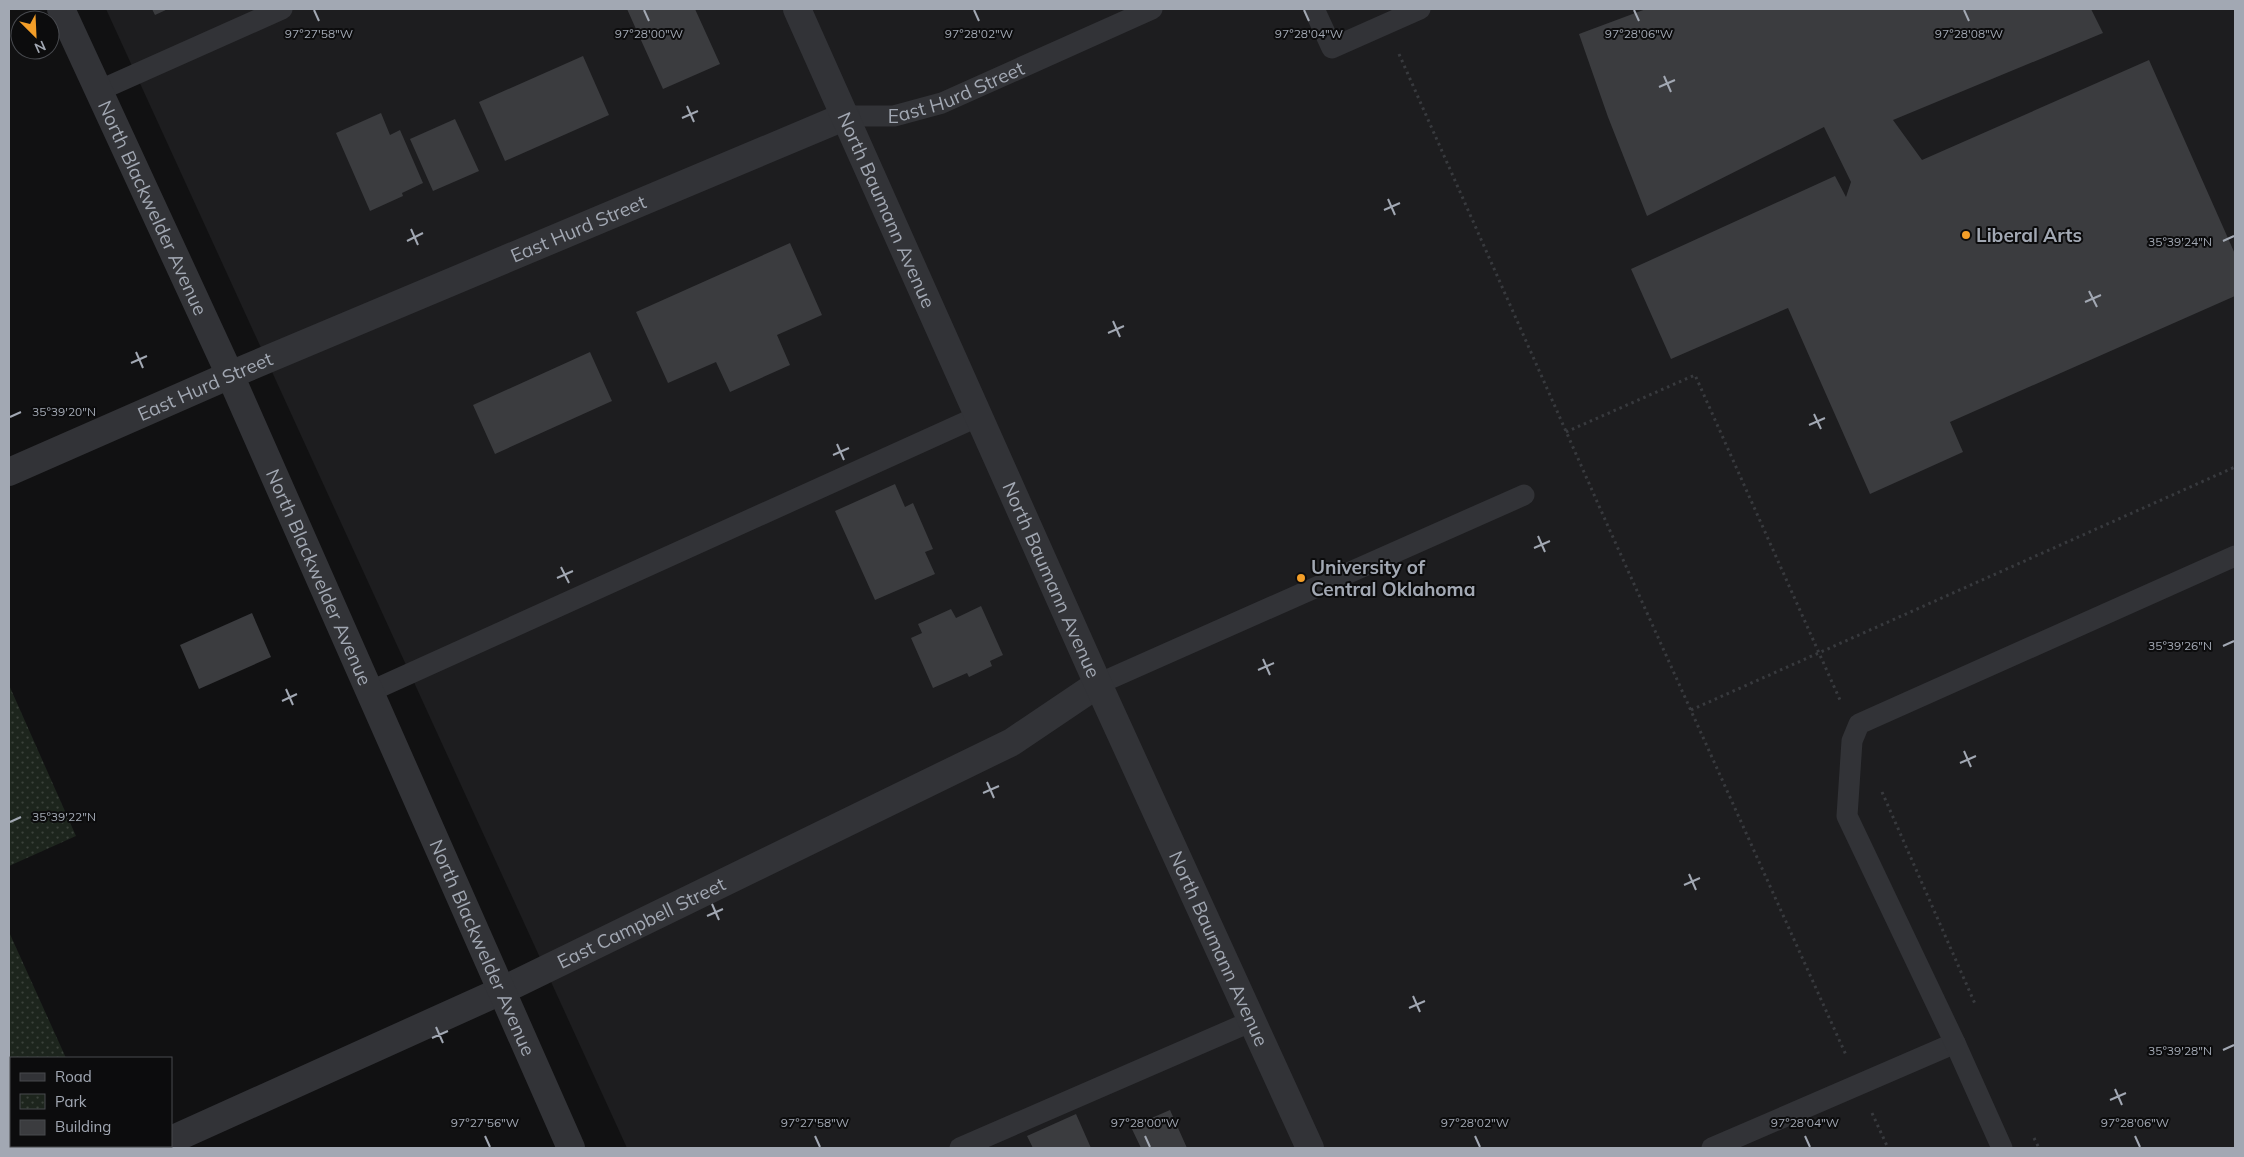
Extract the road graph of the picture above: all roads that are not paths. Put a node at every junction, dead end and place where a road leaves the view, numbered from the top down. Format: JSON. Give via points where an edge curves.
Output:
{"nodes":[{"id":1,"x":60,"y":9,"type":"edge"},
{"id":2,"x":282,"y":9,"type":"edge"},
{"id":3,"x":797,"y":9,"type":"edge"},
{"id":4,"x":1152,"y":9,"type":"edge"},
{"id":5,"x":1314,"y":9,"type":"edge"},
{"id":6,"x":1420,"y":9,"type":"edge"},
{"id":7,"x":98,"y":91,"type":"junction"},
{"id":8,"x":846,"y":116,"type":"junction"},
{"id":9,"x":230,"y":375,"type":"junction"},
{"id":10,"x":979,"y":416,"type":"junction"},
{"id":11,"x":9,"y":472,"type":"edge"},
{"id":12,"x":1524,"y":495,"type":"dead end"},
{"id":13,"x":2235,"y":556,"type":"edge"},
{"id":14,"x":1098,"y":684,"type":"junction"},
{"id":15,"x":369,"y":692,"type":"junction"},
{"id":16,"x":501,"y":991,"type":"junction"},
{"id":17,"x":1252,"y":1021,"type":"junction"},
{"id":18,"x":1955,"y":1044,"type":"junction"},
{"id":19,"x":172,"y":1140,"type":"edge"},
{"id":20,"x":571,"y":1148,"type":"edge"},
{"id":21,"x":960,"y":1148,"type":"edge"},
{"id":22,"x":1310,"y":1148,"type":"edge"},
{"id":23,"x":1712,"y":1148,"type":"edge"},
{"id":24,"x":2002,"y":1148,"type":"edge"}],
"edges":[{"from":1,"to":7,"type":"street","name":"North Blackwelder Avenue"},
{"from":2,"to":7,"type":"lane"},
{"from":3,"to":8,"type":"street","name":"North Baumann Avenue"},
{"from":4,"to":8,"type":"lane","name":"East Hurd Street","via":[[942,103],[894,116]]},
{"from":5,"to":6,"type":"lane","via":[[1332,48]]},
{"from":7,"to":9,"type":"street","name":"North Blackwelder Avenue"},
{"from":8,"to":9,"type":"street","name":"East Hurd Street"},
{"from":8,"to":10,"type":"street","name":"North Baumann Avenue"},
{"from":9,"to":11,"type":"street","name":"East Hurd Street"},
{"from":9,"to":15,"type":"street","name":"North Blackwelder Avenue"},
{"from":10,"to":14,"type":"street","name":"North Baumann Avenue"},
{"from":10,"to":15,"type":"lane"},
{"from":12,"to":14,"type":"lane"},
{"from":13,"to":18,"type":"lane","via":[[1859,724],[1852,741],[1847,816]]},
{"from":14,"to":16,"type":"street","name":"East Campbell Street","via":[[1012,742]]},
{"from":14,"to":17,"type":"street","name":"North Baumann Avenue"},
{"from":15,"to":16,"type":"street","name":"North Blackwelder Avenue"},
{"from":16,"to":19,"type":"street","name":"East Campbell Street"},
{"from":16,"to":20,"type":"street","name":"North Blackwelder Avenue"},
{"from":17,"to":21,"type":"lane"},
{"from":17,"to":22,"type":"street","name":"North Baumann Avenue"},
{"from":18,"to":23,"type":"lane"},
{"from":18,"to":24,"type":"lane"}]}
